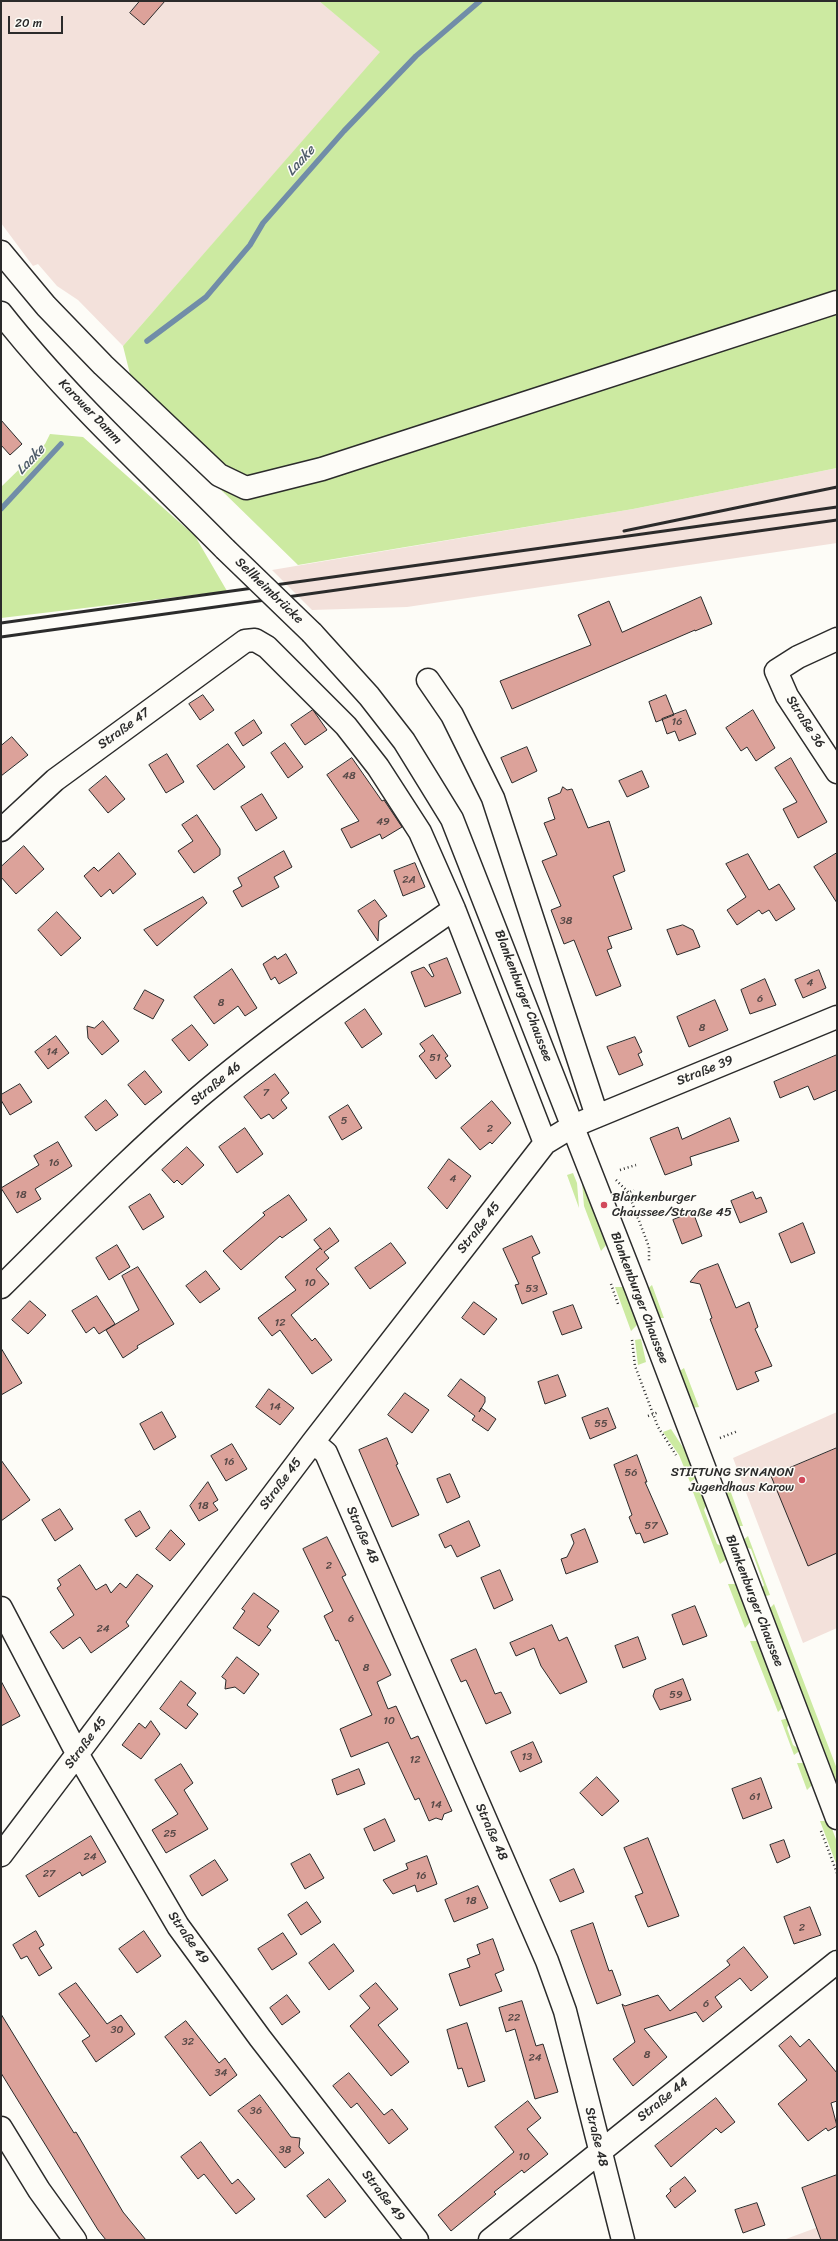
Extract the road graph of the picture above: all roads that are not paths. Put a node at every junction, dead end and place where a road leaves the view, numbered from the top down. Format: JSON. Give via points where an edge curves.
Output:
{"nodes":[{"id":1,"x":1,"y":252,"type":"edge"},
{"id":2,"x":837,"y":302,"type":"edge"},
{"id":3,"x":1,"y":313,"type":"edge"},
{"id":4,"x":225,"y":548,"type":"joint"},
{"id":5,"x":312,"y":633,"type":"joint"},
{"id":6,"x":837,"y":639,"type":"edge"},
{"id":7,"x":428,"y":680,"type":"dead end"},
{"id":8,"x":837,"y":772,"type":"edge"},
{"id":9,"x":1,"y":830,"type":"edge"},
{"id":10,"x":454,"y":909,"type":"junction"},
{"id":11,"x":837,"y":1017,"type":"edge"},
{"id":12,"x":597,"y":1116,"type":"junction"},
{"id":13,"x":573,"y":1126,"type":"junction"},
{"id":14,"x":546,"y":1143,"type":"junction"},
{"id":15,"x":1,"y":1286,"type":"edge"},
{"id":16,"x":313,"y":1442,"type":"junction"},
{"id":17,"x":1,"y":1608,"type":"edge"},
{"id":18,"x":78,"y":1754,"type":"junction"},
{"id":19,"x":837,"y":1818,"type":"edge"},
{"id":20,"x":1,"y":1855,"type":"edge"},
{"id":21,"x":837,"y":1962,"type":"edge"},
{"id":22,"x":1,"y":2128,"type":"edge"},
{"id":23,"x":599,"y":2151,"type":"junction"},
{"id":24,"x":75,"y":2240,"type":"edge"},
{"id":25,"x":417,"y":2240,"type":"edge"},
{"id":26,"x":490,"y":2240,"type":"edge"},
{"id":27,"x":623,"y":2240,"type":"edge"}],
"edges":[{"from":1,"to":2,"type":"street","via":[[46,306],[102,365],[219,475],[246,488],[322,469]]},
{"from":3,"to":4,"type":"street","name":"Karower Damm","via":[[31,351],[75,398]]},
{"from":4,"to":5,"type":"street","name":"Sellheimbrücke","bridge":true},
{"from":5,"to":13,"type":"street","name":"Blankenburger Chaussee","via":[[369,696],[404,741],[452,819]]},
{"from":6,"to":8,"type":"street","name":"Straße 36","via":[[798,657],[776,671],[787,696]]},
{"from":7,"to":12,"type":"street","via":[[452,715],[493,798]]},
{"from":9,"to":10,"type":"street","name":"Straße 47","via":[[55,780],[245,641],[255,640],[267,647],[346,726],[378,767],[420,832]]},
{"from":10,"to":14,"type":"street"},
{"from":10,"to":15,"type":"street","name":"Straße 46","via":[[300,1017],[198,1098]]},
{"from":11,"to":12,"type":"street","name":"Straße 39"},
{"from":12,"to":13,"type":"street","name":"Straße 39"},
{"from":13,"to":14,"type":"street","name":"Straße 45"},
{"from":13,"to":19,"type":"street","name":"Blankenburger Chaussee"},
{"from":14,"to":16,"type":"street","name":"Straße 45"},
{"from":16,"to":18,"type":"street","name":"Straße 45"},
{"from":16,"to":23,"type":"street","name":"Straße 48","via":[[326,1453],[547,1961],[565,2011]]},
{"from":17,"to":18,"type":"street","name":"Straße 49"},
{"from":18,"to":20,"type":"street","name":"Straße 45"},
{"from":18,"to":25,"type":"street","name":"Straße 49","via":[[178,1926],[260,2038]]},
{"from":21,"to":23,"type":"street","name":"Straße 44"},
{"from":22,"to":24,"type":"street","via":[[39,2190]]},
{"from":23,"to":26,"type":"street","name":"Straße 44"},
{"from":23,"to":27,"type":"street","name":"Straße 48"}]}
